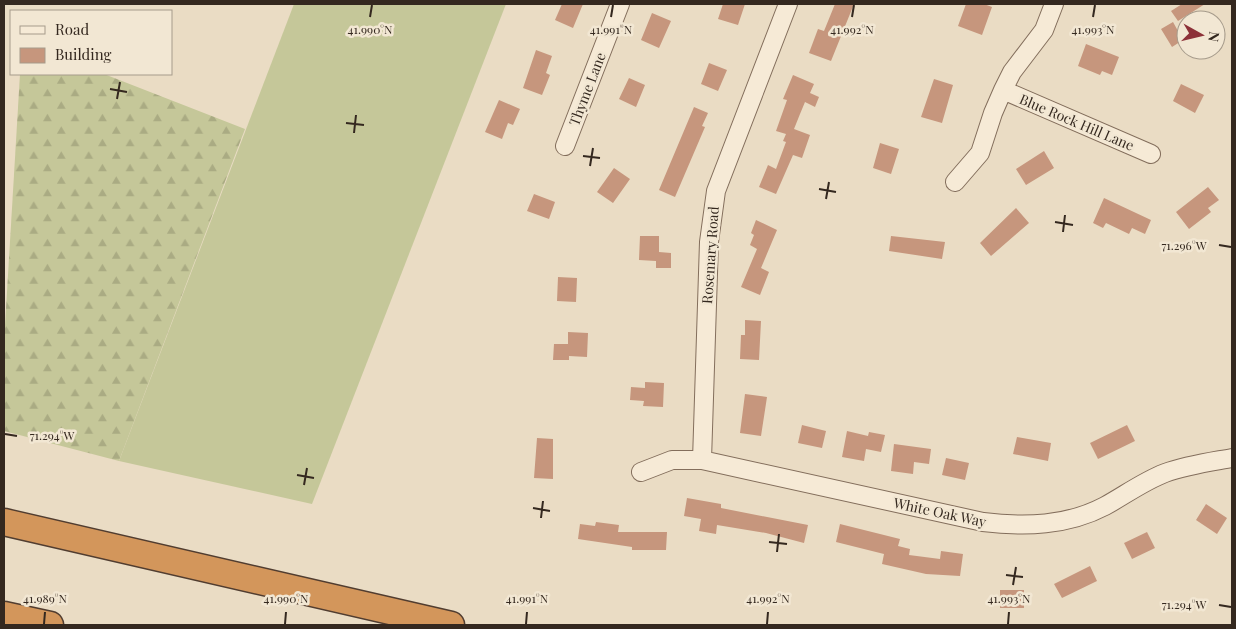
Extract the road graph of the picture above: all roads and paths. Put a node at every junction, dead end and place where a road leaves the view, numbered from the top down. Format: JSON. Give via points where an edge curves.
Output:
{"nodes":[{"id":1,"x":620,"y":4,"type":"edge"},
{"id":2,"x":788,"y":4,"type":"edge"},
{"id":3,"x":1054,"y":4,"type":"edge"},
{"id":4,"x":1003,"y":90,"type":"junction"},
{"id":5,"x":565,"y":146,"type":"dead end"},
{"id":6,"x":1151,"y":154,"type":"dead end"},
{"id":7,"x":955,"y":182,"type":"dead end"},
{"id":8,"x":1232,"y":458,"type":"edge"},
{"id":9,"x":702,"y":460,"type":"junction"},
{"id":10,"x":642,"y":472,"type":"dead end"},
{"id":11,"x":4,"y":522,"type":"edge"},
{"id":12,"x":4,"y":615,"type":"edge"},
{"id":13,"x":50,"y":625,"type":"edge"},
{"id":14,"x":451,"y":625,"type":"edge"}],
"edges":[{"from":1,"to":5,"type":"street","name":"Thyme Lane"},
{"from":2,"to":9,"type":"street","name":"Rosemary Road","via":[[712,208]]},
{"from":3,"to":4,"type":"street","via":[[1044,30],[1012,72]]},
{"from":4,"to":6,"type":"street","name":"Blue Rock Hill Lane"},
{"from":4,"to":7,"type":"street","via":[[980,153]]},
{"from":8,"to":9,"type":"street","name":"White Oak Way","via":[[1186,466],[1164,474],[1082,516],[1030,525],[983,522]]},
{"from":9,"to":10,"type":"street","name":"White Oak Way","via":[[672,460]]},
{"from":11,"to":14,"type":"highway"},
{"from":12,"to":13,"type":"highway"}]}
